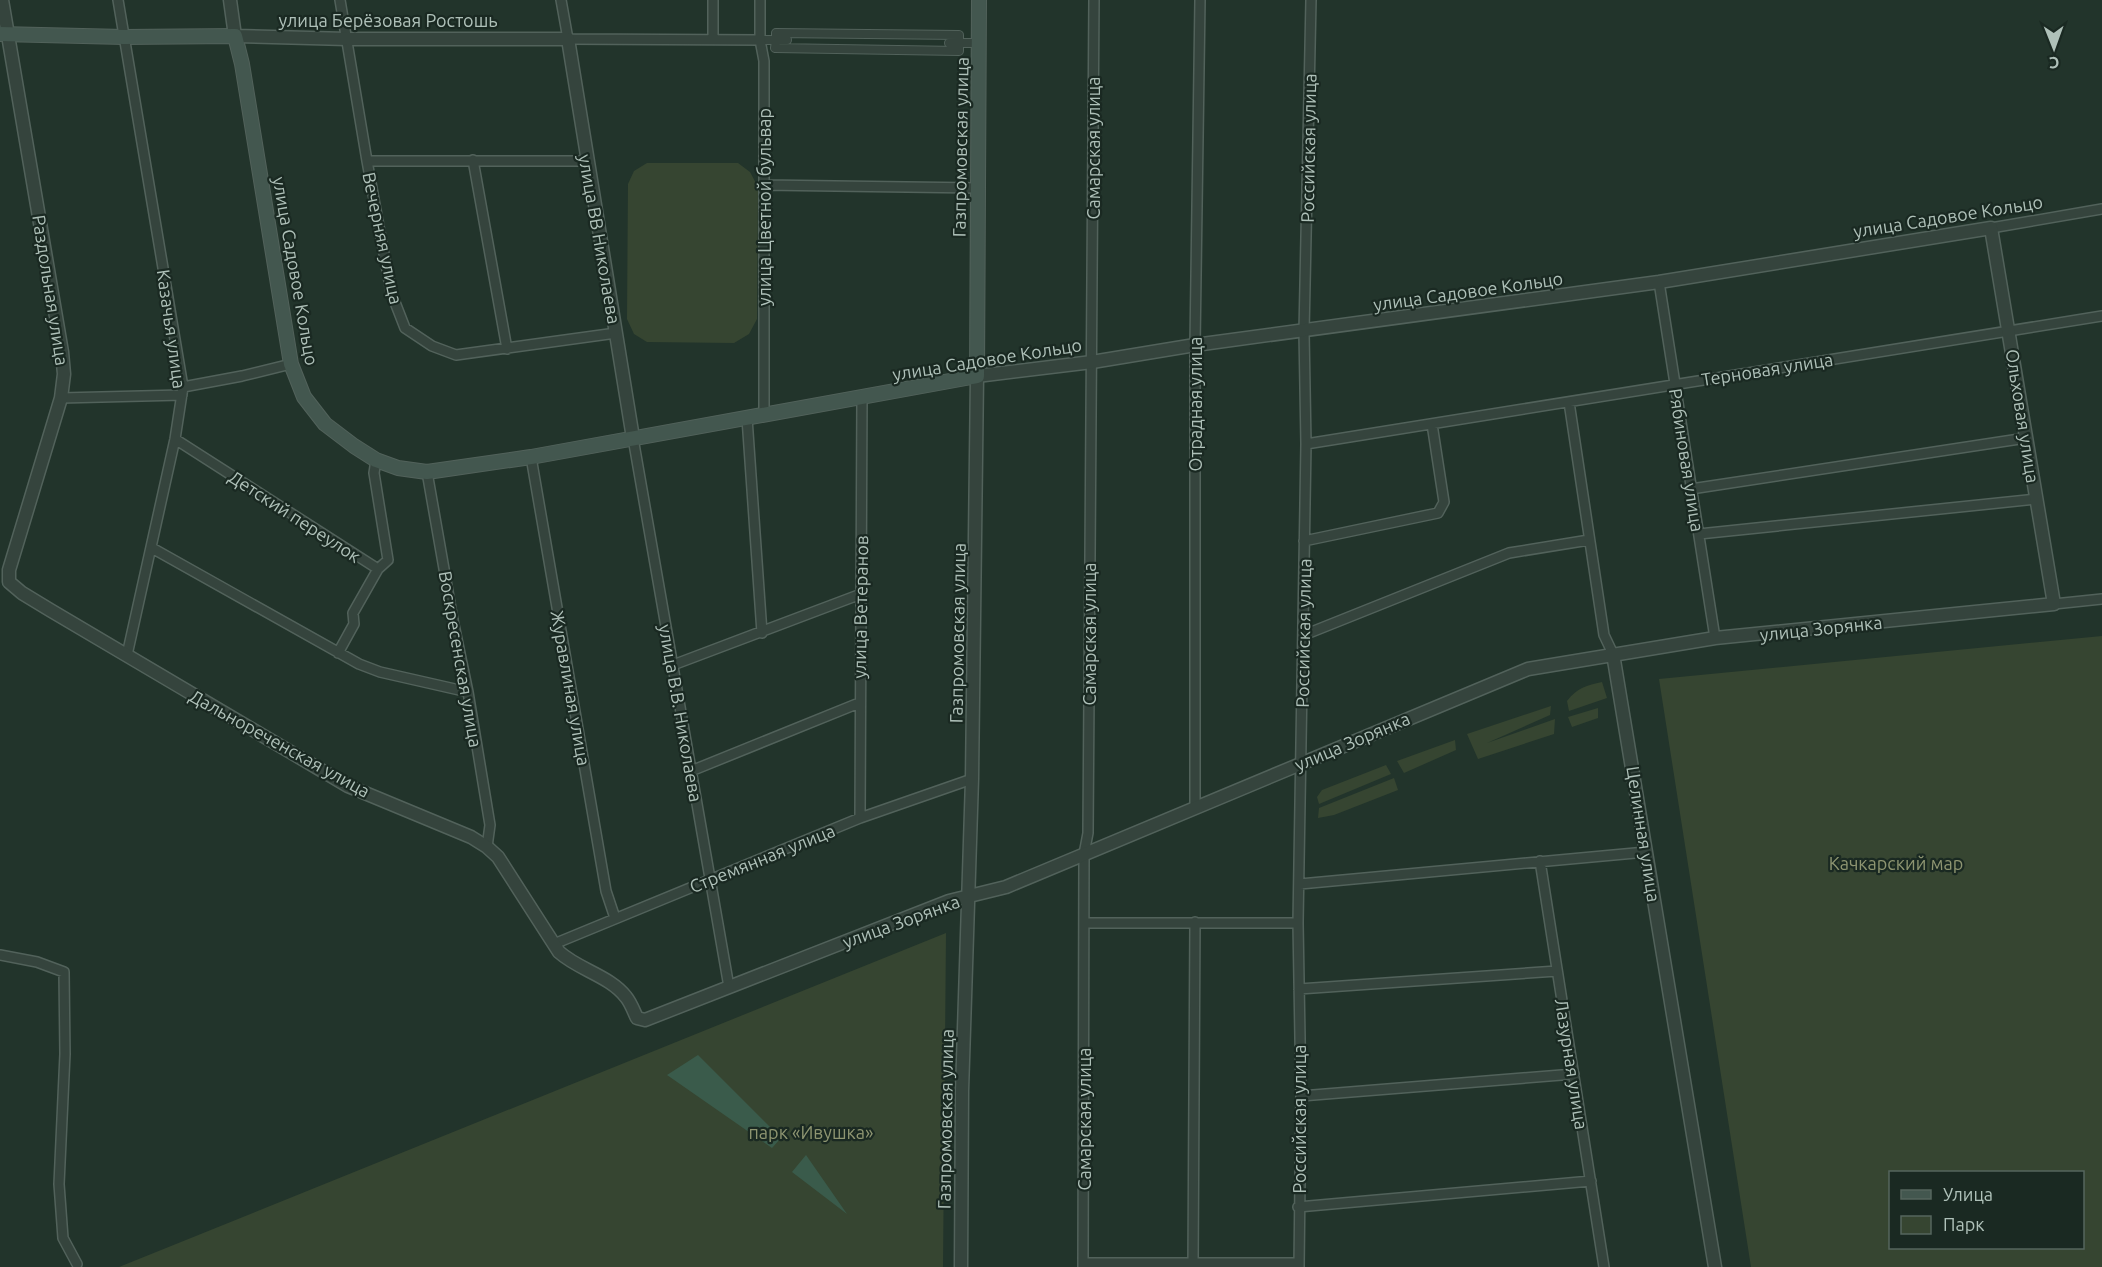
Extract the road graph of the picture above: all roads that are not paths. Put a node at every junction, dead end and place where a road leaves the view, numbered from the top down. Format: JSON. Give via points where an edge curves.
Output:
{"nodes":[{"id":1,"x":2,"y":0,"type":"edge"},
{"id":2,"x":118,"y":0,"type":"edge"},
{"id":3,"x":230,"y":0,"type":"edge"},
{"id":4,"x":340,"y":0,"type":"edge"},
{"id":5,"x":561,"y":0,"type":"edge"},
{"id":6,"x":713,"y":0,"type":"edge"},
{"id":7,"x":760,"y":0,"type":"edge"},
{"id":8,"x":979,"y":0,"type":"edge"},
{"id":9,"x":1094,"y":0,"type":"edge"},
{"id":10,"x":1200,"y":0,"type":"edge"},
{"id":11,"x":1311,"y":0,"type":"edge"},
{"id":12,"x":820,"y":33,"type":"junction"},
{"id":13,"x":838,"y":33,"type":"junction"},
{"id":14,"x":4,"y":34,"type":"edge"},
{"id":15,"x":858,"y":34,"type":"junction"},
{"id":16,"x":880,"y":34,"type":"junction"},
{"id":17,"x":898,"y":34,"type":"junction"},
{"id":18,"x":916,"y":34,"type":"junction"},
{"id":19,"x":235,"y":36,"type":"junction"},
{"id":20,"x":124,"y":37,"type":"junction"},
{"id":21,"x":347,"y":39,"type":"junction"},
{"id":22,"x":568,"y":39,"type":"junction"},
{"id":23,"x":713,"y":39,"type":"junction"},
{"id":24,"x":760,"y":40,"type":"junction"},
{"id":25,"x":776,"y":40,"type":"junction"},
{"id":26,"x":787,"y":40,"type":"junction"},
{"id":27,"x":949,"y":43,"type":"junction"},
{"id":28,"x":959,"y":43,"type":"junction"},
{"id":29,"x":979,"y":43,"type":"junction"},
{"id":30,"x":820,"y":49,"type":"junction"},
{"id":31,"x":838,"y":49,"type":"junction"},
{"id":32,"x":857,"y":49,"type":"junction"},
{"id":33,"x":880,"y":50,"type":"junction"},
{"id":34,"x":898,"y":50,"type":"junction"},
{"id":35,"x":916,"y":50,"type":"junction"},
{"id":36,"x":367,"y":160,"type":"junction"},
{"id":37,"x":473,"y":160,"type":"junction"},
{"id":38,"x":587,"y":161,"type":"junction"},
{"id":39,"x":764,"y":185,"type":"junction"},
{"id":40,"x":978,"y":188,"type":"junction"},
{"id":41,"x":2102,"y":209,"type":"edge"},
{"id":42,"x":1991,"y":228,"type":"junction"},
{"id":43,"x":1659,"y":282,"type":"junction"},
{"id":44,"x":2102,"y":316,"type":"edge"},
{"id":45,"x":2009,"y":331,"type":"junction"},
{"id":46,"x":1304,"y":332,"type":"junction"},
{"id":47,"x":616,"y":333,"type":"junction"},
{"id":48,"x":1195,"y":345,"type":"junction"},
{"id":49,"x":507,"y":349,"type":"junction"},
{"id":50,"x":1092,"y":362,"type":"junction"},
{"id":51,"x":291,"y":364,"type":"junction"},
{"id":52,"x":977,"y":376,"type":"junction"},
{"id":53,"x":1674,"y":384,"type":"junction"},
{"id":54,"x":183,"y":391,"type":"junction"},
{"id":55,"x":861,"y":397,"type":"junction"},
{"id":56,"x":61,"y":398,"type":"junction"},
{"id":57,"x":1569,"y":402,"type":"junction"},
{"id":58,"x":764,"y":415,"type":"junction"},
{"id":59,"x":747,"y":418,"type":"junction"},
{"id":60,"x":1432,"y":424,"type":"junction"},
{"id":61,"x":633,"y":438,"type":"junction"},
{"id":62,"x":2026,"y":438,"type":"junction"},
{"id":63,"x":175,"y":439,"type":"junction"},
{"id":64,"x":1306,"y":444,"type":"junction"},
{"id":65,"x":531,"y":457,"type":"junction"},
{"id":66,"x":376,"y":460,"type":"junction"},
{"id":67,"x":427,"y":472,"type":"junction"},
{"id":68,"x":1691,"y":489,"type":"junction"},
{"id":69,"x":2037,"y":499,"type":"junction"},
{"id":70,"x":1700,"y":534,"type":"junction"},
{"id":71,"x":1589,"y":540,"type":"junction"},
{"id":72,"x":1304,"y":541,"type":"junction"},
{"id":73,"x":152,"y":548,"type":"junction"},
{"id":74,"x":378,"y":569,"type":"junction"},
{"id":75,"x":8,"y":576,"type":"joint"},
{"id":76,"x":861,"y":594,"type":"junction"},
{"id":77,"x":2102,"y":599,"type":"edge"},
{"id":78,"x":2054,"y":604,"type":"junction"},
{"id":79,"x":762,"y":633,"type":"junction"},
{"id":80,"x":1304,"y":634,"type":"junction"},
{"id":81,"x":1716,"y":638,"type":"junction"},
{"id":82,"x":338,"y":653,"type":"junction"},
{"id":83,"x":1613,"y":654,"type":"junction"},
{"id":84,"x":127,"y":655,"type":"junction"},
{"id":85,"x":673,"y":665,"type":"junction"},
{"id":86,"x":468,"y":692,"type":"junction"},
{"id":87,"x":859,"y":703,"type":"junction"},
{"id":88,"x":1301,"y":762,"type":"junction"},
{"id":89,"x":691,"y":771,"type":"junction"},
{"id":90,"x":972,"y":779,"type":"junction"},
{"id":91,"x":1195,"y":808,"type":"junction"},
{"id":92,"x":860,"y":818,"type":"junction"},
{"id":93,"x":487,"y":847,"type":"junction"},
{"id":94,"x":1646,"y":852,"type":"junction"},
{"id":95,"x":1084,"y":854,"type":"junction"},
{"id":96,"x":1540,"y":861,"type":"junction"},
{"id":97,"x":710,"y":878,"type":"junction"},
{"id":98,"x":1300,"y":884,"type":"junction"},
{"id":99,"x":969,"y":897,"type":"junction"},
{"id":100,"x":615,"y":918,"type":"junction"},
{"id":101,"x":1195,"y":922,"type":"junction"},
{"id":102,"x":1084,"y":923,"type":"junction"},
{"id":103,"x":1298,"y":923,"type":"junction"},
{"id":104,"x":554,"y":944,"type":"junction"},
{"id":105,"x":0,"y":955,"type":"edge"},
{"id":106,"x":1557,"y":971,"type":"junction"},
{"id":107,"x":729,"y":987,"type":"junction"},
{"id":108,"x":1299,"y":989,"type":"junction"},
{"id":109,"x":637,"y":1018,"type":"joint"},
{"id":110,"x":1574,"y":1074,"type":"junction"},
{"id":111,"x":1300,"y":1096,"type":"junction"},
{"id":112,"x":1591,"y":1181,"type":"junction"},
{"id":113,"x":1298,"y":1207,"type":"junction"},
{"id":114,"x":77,"y":1264,"type":"dead end"},
{"id":115,"x":1193,"y":1264,"type":"edge"},
{"id":116,"x":1083,"y":1265,"type":"edge"},
{"id":117,"x":1299,"y":1265,"type":"edge"},
{"id":118,"x":962,"y":1267,"type":"edge"},
{"id":119,"x":1604,"y":1267,"type":"edge"},
{"id":120,"x":1715,"y":1267,"type":"edge"}],
"edges":[{"from":1,"to":14,"type":"street","name":"Раздольная улица"},
{"from":2,"to":20,"type":"street","name":"Казачья улица"},
{"from":3,"to":19,"type":"street","name":"улица Садовое Кольцо"},
{"from":4,"to":21,"type":"street","name":"Вечерняя улица"},
{"from":5,"to":22,"type":"street"},
{"from":6,"to":23,"type":"street"},
{"from":7,"to":24,"type":"street","name":"улица Цветной бульвар"},
{"from":8,"to":29,"type":"main road","name":"Газпромовская улица"},
{"from":9,"to":50,"type":"street","name":"Самарская улица"},
{"from":10,"to":48,"type":"street","name":"Отрадная улица"},
{"from":11,"to":46,"type":"street","name":"Российская улица"},
{"from":12,"to":13,"type":"street"},
{"from":12,"to":26,"type":"street"},
{"from":12,"to":30,"type":"street"},
{"from":13,"to":15,"type":"street"},
{"from":13,"to":31,"type":"street"},
{"from":14,"to":20,"type":"main road","name":"улица Берёзовая Ростошь"},
{"from":14,"to":56,"type":"street","name":"Раздольная улица","via":[[62,352]]},
{"from":15,"to":16,"type":"street"},
{"from":15,"to":32,"type":"street"},
{"from":16,"to":17,"type":"street"},
{"from":16,"to":33,"type":"street"},
{"from":17,"to":18,"type":"street"},
{"from":17,"to":34,"type":"street"},
{"from":18,"to":27,"type":"street"},
{"from":18,"to":35,"type":"street"},
{"from":19,"to":20,"type":"main road","name":"улица Берёзовая Ростошь"},
{"from":19,"to":21,"type":"street","name":"улица Берёзовая Ростошь"},
{"from":19,"to":51,"type":"main road","name":"улица Садовое Кольцо"},
{"from":20,"to":54,"type":"street","name":"Казачья улица"},
{"from":21,"to":22,"type":"street","name":"улица Берёзовая Ростошь"},
{"from":21,"to":36,"type":"street","name":"Вечерняя улица"},
{"from":22,"to":23,"type":"street","name":"улица Берёзовая Ростошь"},
{"from":22,"to":38,"type":"street","name":"улица ВВ Николаева"},
{"from":23,"to":24,"type":"street","name":"улица Берёзовая Ростошь"},
{"from":24,"to":25,"type":"street","name":"улица Берёзовая Ростошь"},
{"from":24,"to":39,"type":"street","name":"улица Цветной бульвар","via":[[764,61]]},
{"from":25,"to":26,"type":"street","via":[[776,33]]},
{"from":25,"to":26,"type":"street","via":[[776,48]]},
{"from":26,"to":30,"type":"street"},
{"from":27,"to":28,"type":"street","via":[[959,51]]},
{"from":27,"to":28,"type":"street","via":[[959,35]]},
{"from":27,"to":35,"type":"street"},
{"from":28,"to":29,"type":"street"},
{"from":29,"to":40,"type":"main road","name":"Газпромовская улица"},
{"from":30,"to":31,"type":"street"},
{"from":31,"to":32,"type":"street"},
{"from":32,"to":33,"type":"street"},
{"from":33,"to":34,"type":"street"},
{"from":34,"to":35,"type":"street"},
{"from":36,"to":37,"type":"street"},
{"from":36,"to":49,"type":"street","name":"Вечерняя улица","via":[[391,292],[405,328],[432,346],[456,355]]},
{"from":37,"to":38,"type":"street"},
{"from":37,"to":49,"type":"street"},
{"from":38,"to":47,"type":"street","name":"улица ВВ Николаева"},
{"from":39,"to":40,"type":"street"},
{"from":39,"to":58,"type":"street","name":"улица Цветной бульвар"},
{"from":40,"to":52,"type":"main road","name":"Газпромовская улица"},
{"from":41,"to":42,"type":"street","name":"улица Садовое Кольцо"},
{"from":42,"to":43,"type":"street","name":"улица Садовое Кольцо"},
{"from":42,"to":45,"type":"street","name":"Ольховая улица"},
{"from":43,"to":46,"type":"street","name":"улица Садовое Кольцо"},
{"from":43,"to":53,"type":"street","name":"Рябиновая улица"},
{"from":44,"to":45,"type":"street","name":"Терновая улица"},
{"from":45,"to":53,"type":"street","name":"Терновая улица"},
{"from":45,"to":62,"type":"street","name":"Ольховая улица"},
{"from":46,"to":48,"type":"street","name":"улица Садовое Кольцо"},
{"from":46,"to":64,"type":"street","name":"Российская улица"},
{"from":47,"to":49,"type":"street","name":"Вечерняя улица"},
{"from":47,"to":61,"type":"street","name":"улица ВВ Николаева"},
{"from":48,"to":50,"type":"street","name":"улица Садовое Кольцо"},
{"from":48,"to":91,"type":"street","name":"Отрадная улица"},
{"from":50,"to":52,"type":"street","name":"улица Садовое Кольцо"},
{"from":50,"to":95,"type":"street","name":"Самарская улица","via":[[1088,833]]},
{"from":51,"to":54,"type":"street"},
{"from":51,"to":66,"type":"main road","name":"улица Садовое Кольцо","via":[[304,397],[325,424]]},
{"from":52,"to":55,"type":"main road","name":"улица Садовое Кольцо"},
{"from":52,"to":90,"type":"street","name":"Газпромовская улица"},
{"from":53,"to":57,"type":"street","name":"Терновая улица"},
{"from":53,"to":68,"type":"street","name":"Рябиновая улица"},
{"from":54,"to":56,"type":"street"},
{"from":54,"to":63,"type":"street","name":"Казачья улица"},
{"from":55,"to":58,"type":"main road","name":"улица Садовое Кольцо"},
{"from":55,"to":76,"type":"street","name":"улица Ветеранов"},
{"from":56,"to":75,"type":"street","name":"Раздольная улица"},
{"from":57,"to":60,"type":"street","name":"Терновая улица"},
{"from":57,"to":71,"type":"street","name":"Целинная улица"},
{"from":58,"to":59,"type":"main road","name":"улица Садовое Кольцо"},
{"from":59,"to":61,"type":"main road","name":"улица Садовое Кольцо"},
{"from":59,"to":79,"type":"street"},
{"from":60,"to":64,"type":"street","name":"Терновая улица"},
{"from":60,"to":72,"type":"street","via":[[1444,502],[1437,513]]},
{"from":61,"to":65,"type":"main road","name":"улица Садовое Кольцо"},
{"from":61,"to":85,"type":"street","name":"улица В.В. Николаева"},
{"from":62,"to":68,"type":"street"},
{"from":62,"to":69,"type":"street","name":"Ольховая улица"},
{"from":63,"to":73,"type":"street","name":"Казачья улица"},
{"from":63,"to":74,"type":"street","name":"Детский переулок"},
{"from":64,"to":72,"type":"street","name":"Российская улица"},
{"from":65,"to":67,"type":"main road","name":"улица Садовое Кольцо"},
{"from":65,"to":100,"type":"street","name":"Журавлиная улица","via":[[606,891]]},
{"from":66,"to":67,"type":"main road","name":"улица Садовое Кольцо"},
{"from":66,"to":74,"type":"street","name":"Детский переулок","via":[[374,473],[388,560]]},
{"from":67,"to":86,"type":"street","name":"Воскресенская улица"},
{"from":68,"to":70,"type":"street","name":"Рябиновая улица"},
{"from":69,"to":70,"type":"street"},
{"from":69,"to":78,"type":"street","name":"Ольховая улица"},
{"from":70,"to":81,"type":"street","name":"Рябиновая улица"},
{"from":71,"to":80,"type":"street","via":[[1509,553]]},
{"from":71,"to":83,"type":"street","name":"Целинная улица","via":[[1604,635]]},
{"from":72,"to":80,"type":"street","name":"Российская улица"},
{"from":73,"to":82,"type":"street"},
{"from":73,"to":84,"type":"street","name":"Казачья улица"},
{"from":74,"to":82,"type":"street","via":[[353,613],[354,624]]},
{"from":75,"to":84,"type":"street","name":"Дальнореченская улица","via":[[9,582],[22,593]]},
{"from":76,"to":79,"type":"street"},
{"from":76,"to":87,"type":"street","name":"улица Ветеранов"},
{"from":77,"to":78,"type":"street","name":"улица Зорянка"},
{"from":78,"to":81,"type":"street","name":"улица Зорянка"},
{"from":79,"to":85,"type":"street"},
{"from":80,"to":88,"type":"street","name":"Российская улица"},
{"from":81,"to":83,"type":"street","name":"улица Зорянка"},
{"from":82,"to":86,"type":"street","via":[[380,672]]},
{"from":83,"to":88,"type":"street","name":"улица Зорянка","via":[[1528,669]]},
{"from":83,"to":94,"type":"street","name":"Целинная улица"},
{"from":84,"to":93,"type":"street","name":"Дальнореченская улица","via":[[348,786]]},
{"from":85,"to":89,"type":"street","name":"улица В.В. Николаева"},
{"from":86,"to":93,"type":"street","name":"Воскресенская улица","via":[[490,825]]},
{"from":87,"to":89,"type":"street"},
{"from":87,"to":92,"type":"street","name":"улица Ветеранов"},
{"from":88,"to":91,"type":"street","name":"улица Зорянка"},
{"from":88,"to":98,"type":"street","name":"Российская улица"},
{"from":89,"to":97,"type":"street","name":"улица В.В. Николаева"},
{"from":90,"to":92,"type":"street","name":"Стремянная улица"},
{"from":90,"to":99,"type":"street","name":"Газпромовская улица"},
{"from":91,"to":95,"type":"street","name":"улица Зорянка"},
{"from":92,"to":97,"type":"street","name":"Стремянная улица"},
{"from":93,"to":104,"type":"street","name":"Дальнореченская улица","via":[[498,857]]},
{"from":94,"to":96,"type":"street"},
{"from":94,"to":120,"type":"street","name":"Целинная улица"},
{"from":95,"to":99,"type":"street","name":"улица Зорянка","via":[[1006,887]]},
{"from":95,"to":102,"type":"street","name":"Самарская улица"},
{"from":96,"to":98,"type":"street"},
{"from":96,"to":106,"type":"street","name":"Лазурная улица"},
{"from":97,"to":100,"type":"street","name":"Стремянная улица"},
{"from":97,"to":107,"type":"street","name":"улица В.В. Николаева"},
{"from":98,"to":103,"type":"street","name":"Российская улица"},
{"from":99,"to":107,"type":"street","name":"улица Зорянка"},
{"from":99,"to":118,"type":"street","name":"Газпромовская улица","via":[[962,1091]]},
{"from":100,"to":104,"type":"street","name":"Стремянная улица"},
{"from":101,"to":102,"type":"street"},
{"from":101,"to":103,"type":"street"},
{"from":101,"to":115,"type":"street"},
{"from":102,"to":116,"type":"street","name":"Самарская улица"},
{"from":103,"to":108,"type":"street","name":"Российская улица"},
{"from":104,"to":109,"type":"street","name":"Дальнореченская улица","via":[[566,958],[614,985],[627,998]]},
{"from":105,"to":114,"type":"street","via":[[64,972],[59,1184],[63,1238]]},
{"from":106,"to":108,"type":"street"},
{"from":106,"to":110,"type":"street","name":"Лазурная улица"},
{"from":107,"to":109,"type":"street","name":"улица Зорянка","via":[[645,1020]]},
{"from":108,"to":111,"type":"street","name":"Российская улица"},
{"from":110,"to":111,"type":"street"},
{"from":110,"to":112,"type":"street","name":"Лазурная улица"},
{"from":111,"to":113,"type":"street","name":"Российская улица"},
{"from":112,"to":113,"type":"street"},
{"from":112,"to":119,"type":"street","name":"Лазурная улица"},
{"from":113,"to":117,"type":"street","name":"Российская улица"},
{"from":115,"to":116,"type":"street"},
{"from":115,"to":117,"type":"street"}]}
